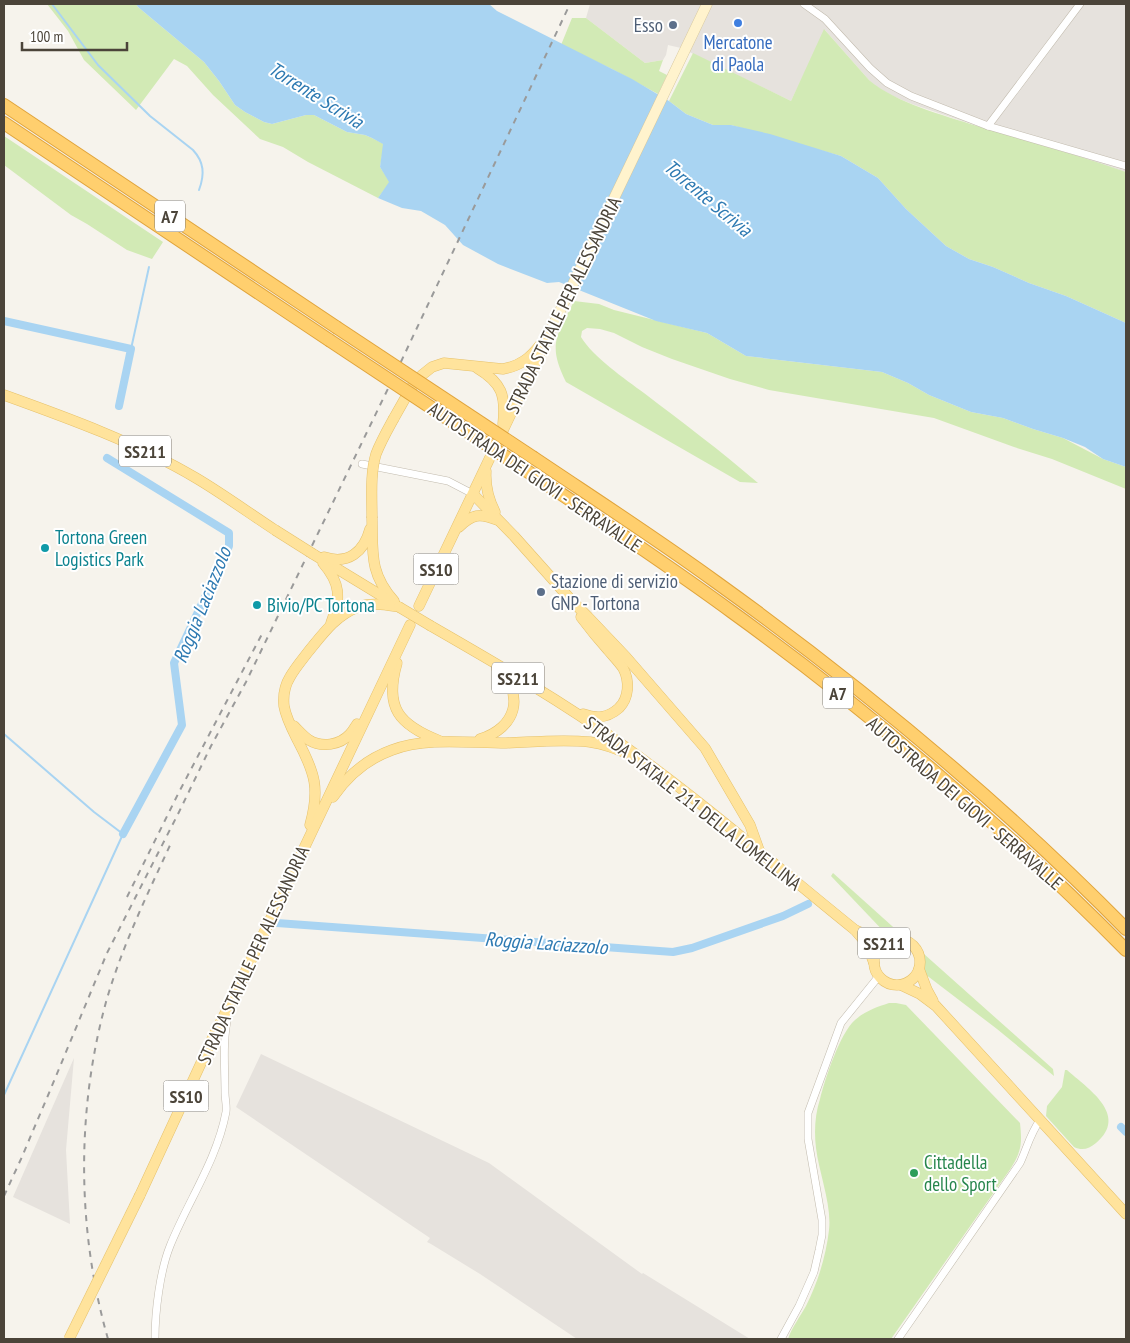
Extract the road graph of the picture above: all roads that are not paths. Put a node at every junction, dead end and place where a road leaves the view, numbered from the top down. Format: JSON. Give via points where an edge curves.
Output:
{"nodes":[{"id":1,"x":707,"y":4,"type":"edge"},
{"id":2,"x":804,"y":4,"type":"edge"},
{"id":3,"x":1080,"y":4,"type":"edge"},
{"id":4,"x":4,"y":106,"type":"edge"},
{"id":5,"x":4,"y":123,"type":"edge"},
{"id":6,"x":988,"y":126,"type":"junction"},
{"id":7,"x":1126,"y":166,"type":"edge"},
{"id":8,"x":550,"y":332,"type":"junction"},
{"id":9,"x":476,"y":367,"type":"junction"},
{"id":10,"x":4,"y":395,"type":"edge"},
{"id":11,"x":503,"y":430,"type":"junction"},
{"id":12,"x":362,"y":464,"type":"dead end"},
{"id":13,"x":487,"y":464,"type":"junction"},
{"id":14,"x":473,"y":494,"type":"junction"},
{"id":15,"x":372,"y":518,"type":"junction"},
{"id":16,"x":500,"y":522,"type":"junction"},
{"id":17,"x":454,"y":532,"type":"junction"},
{"id":18,"x":313,"y":554,"type":"junction"},
{"id":19,"x":572,"y":601,"type":"junction"},
{"id":20,"x":419,"y":606,"type":"dead end"},
{"id":21,"x":399,"y":607,"type":"junction"},
{"id":22,"x":331,"y":624,"type":"junction"},
{"id":23,"x":410,"y":625,"type":"dead end"},
{"id":24,"x":404,"y":638,"type":"junction"},
{"id":25,"x":477,"y":652,"type":"junction"},
{"id":26,"x":378,"y":692,"type":"junction"},
{"id":27,"x":574,"y":712,"type":"junction"},
{"id":28,"x":288,"y":717,"type":"junction"},
{"id":29,"x":444,"y":742,"type":"junction"},
{"id":30,"x":472,"y":742,"type":"junction"},
{"id":31,"x":654,"y":768,"type":"junction"},
{"id":32,"x":319,"y":816,"type":"junction"},
{"id":33,"x":302,"y":851,"type":"junction"},
{"id":34,"x":760,"y":853,"type":"junction"},
{"id":35,"x":1126,"y":929,"type":"edge"},
{"id":36,"x":854,"y":930,"type":"junction"},
{"id":37,"x":892,"y":940,"type":"junction"},
{"id":38,"x":1126,"y":950,"type":"edge"},
{"id":39,"x":874,"y":963,"type":"junction"},
{"id":40,"x":919,"y":969,"type":"junction"},
{"id":41,"x":879,"y":976,"type":"junction"},
{"id":42,"x":901,"y":985,"type":"junction"},
{"id":43,"x":233,"y":998,"type":"junction"},
{"id":44,"x":936,"y":1006,"type":"junction"},
{"id":45,"x":1040,"y":1120,"type":"junction"},
{"id":46,"x":1126,"y":1214,"type":"edge"},
{"id":47,"x":69,"y":1339,"type":"edge"},
{"id":48,"x":155,"y":1339,"type":"edge"},
{"id":49,"x":781,"y":1339,"type":"edge"},
{"id":50,"x":898,"y":1339,"type":"edge"}],
"edges":[{"from":1,"to":8,"type":"main road","name":"STRADA STATALE PER ALESSANDRIA"},
{"from":2,"to":6,"type":"street","via":[[825,19],[887,83],[911,96]]},
{"from":3,"to":6,"type":"street"},
{"from":4,"to":35,"type":"highway","name":"AUTOSTRADA DEI GIOVI - SERRAVALLE","number":"A7","bridge":true,"via":[[716,582],[909,731],[1042,847]]},
{"from":5,"to":38,"type":"highway","name":"AUTOSTRADA DEI GIOVI - SERRAVALLE","number":"A7","bridge":true,"via":[[706,593],[889,733],[1041,866]]},
{"from":6,"to":7,"type":"street"},
{"from":8,"to":9,"type":"main road","via":[[534,353],[520,364],[503,369]]},
{"from":8,"to":11,"type":"main road","name":"STRADA STATALE PER ALESSANDRIA"},
{"from":9,"to":11,"type":"main road","via":[[500,387],[504,403]]},
{"from":9,"to":15,"type":"main road","bridge":true,"via":[[444,363],[432,367],[411,388],[376,454]]},
{"from":10,"to":18,"type":"main road","name":"STRADA STATALE 211 DELLA LOMELLINA","number":"SS211","bridge":true,"via":[[150,453],[196,478]]},
{"from":11,"to":13,"type":"main road","name":"STRADA STATALE PER ALESSANDRIA"},
{"from":12,"to":14,"type":"street","via":[[448,481]]},
{"from":13,"to":14,"type":"main road","name":"STRADA STATALE PER ALESSANDRIA"},
{"from":13,"to":16,"type":"main road","via":[[487,491]]},
{"from":14,"to":16,"type":"main road"},
{"from":14,"to":17,"type":"main road","name":"STRADA STATALE PER ALESSANDRIA"},
{"from":15,"to":18,"type":"main road","via":[[368,537],[353,556],[338,560]]},
{"from":15,"to":21,"type":"main road","via":[[377,576]]},
{"from":16,"to":17,"type":"main road","via":[[474,516]]},
{"from":16,"to":19,"type":"main road"},
{"from":17,"to":20,"type":"main road","name":"STRADA STATALE PER ALESSANDRIA","number":"SS10"},
{"from":18,"to":21,"type":"main road","name":"STRADA STATALE 211 DELLA LOMELLINA","number":"SS211"},
{"from":18,"to":22,"type":"main road","via":[[336,584],[339,601]]},
{"from":19,"to":27,"type":"main road","via":[[590,630],[623,669],[628,687],[621,706],[611,714],[596,717]]},
{"from":19,"to":34,"type":"main road","via":[[705,748],[750,825]]},
{"from":21,"to":22,"type":"main road","via":[[374,604],[358,607]]},
{"from":21,"to":25,"type":"main road","name":"STRADA STATALE 211 DELLA LOMELLINA","number":"SS211","bridge":true},
{"from":22,"to":28,"type":"main road","via":[[290,677],[284,698]]},
{"from":23,"to":24,"type":"main road","name":"STRADA STATALE PER ALESSANDRIA"},
{"from":24,"to":26,"type":"main road","name":"STRADA STATALE PER ALESSANDRIA"},
{"from":24,"to":29,"type":"main road","via":[[392,687],[396,707],[400,716],[416,730]]},
{"from":25,"to":27,"type":"main road","name":"STRADA STATALE 211 DELLA LOMELLINA","number":"SS211"},
{"from":25,"to":30,"type":"main road","via":[[506,678],[514,695],[514,705],[500,731]]},
{"from":26,"to":28,"type":"main road","via":[[350,734],[335,743],[314,743]]},
{"from":26,"to":32,"type":"main road","name":"STRADA STATALE PER ALESSANDRIA"},
{"from":27,"to":31,"type":"main road","name":"STRADA STATALE 211 DELLA LOMELLINA","number":"SS211"},
{"from":28,"to":33,"type":"main road","via":[[315,785],[313,812]]},
{"from":29,"to":30,"type":"main road"},
{"from":29,"to":32,"type":"main road","via":[[409,745],[378,755],[348,777]]},
{"from":30,"to":31,"type":"main road","via":[[592,742]]},
{"from":31,"to":34,"type":"main road","name":"STRADA STATALE 211 DELLA LOMELLINA","number":"SS211"},
{"from":32,"to":33,"type":"main road","name":"STRADA STATALE PER ALESSANDRIA"},
{"from":33,"to":43,"type":"main road","name":"STRADA STATALE PER ALESSANDRIA","number":"SS10"},
{"from":34,"to":36,"type":"main road","name":"STRADA STATALE 211 DELLA LOMELLINA","number":"SS211"},
{"from":36,"to":37,"type":"main road","name":"STRADA STATALE 211 DELLA LOMELLINA","number":"SS211"},
{"from":36,"to":39,"type":"main road","name":"STRADA STATALE 211 DELLA LOMELLINA","number":"SS211","via":[[867,944]]},
{"from":37,"to":39,"type":"main road","number":"SS211","via":[[880,946]]},
{"from":37,"to":40,"type":"main road","name":"STRADA STATALE 211 DELLA LOMELLINA","number":"SS211","via":[[906,941],[914,946],[919,955]]},
{"from":39,"to":41,"type":"main road","name":"STRADA STATALE 211 DELLA LOMELLINA","number":"SS211"},
{"from":40,"to":42,"type":"main road","number":"SS211","via":[[914,978]]},
{"from":40,"to":44,"type":"main road","name":"STRADA STATALE 211 DELLA LOMELLINA","number":"SS211"},
{"from":41,"to":42,"type":"main road","name":"STRADA STATALE 211 DELLA LOMELLINA","number":"SS211","via":[[886,983]]},
{"from":41,"to":49,"type":"street","via":[[841,1023],[808,1113],[808,1139],[822,1235],[810,1280]]},
{"from":42,"to":44,"type":"main road","name":"STRADA STATALE 211 DELLA LOMELLINA","number":"SS211"},
{"from":43,"to":47,"type":"main road","name":"STRADA STATALE PER ALESSANDRIA","number":"SS10","bridge":true},
{"from":43,"to":48,"type":"street","via":[[225,1039],[226,1110],[208,1168],[169,1248],[155,1320]]},
{"from":44,"to":45,"type":"main road","name":"STRADA STATALE 211 DELLA LOMELLINA","number":"SS211"},
{"from":45,"to":46,"type":"main road","name":"STRADA STATALE 211 DELLA LOMELLINA","number":"SS211"},
{"from":45,"to":50,"type":"street","via":[[1020,1163]]}]}
